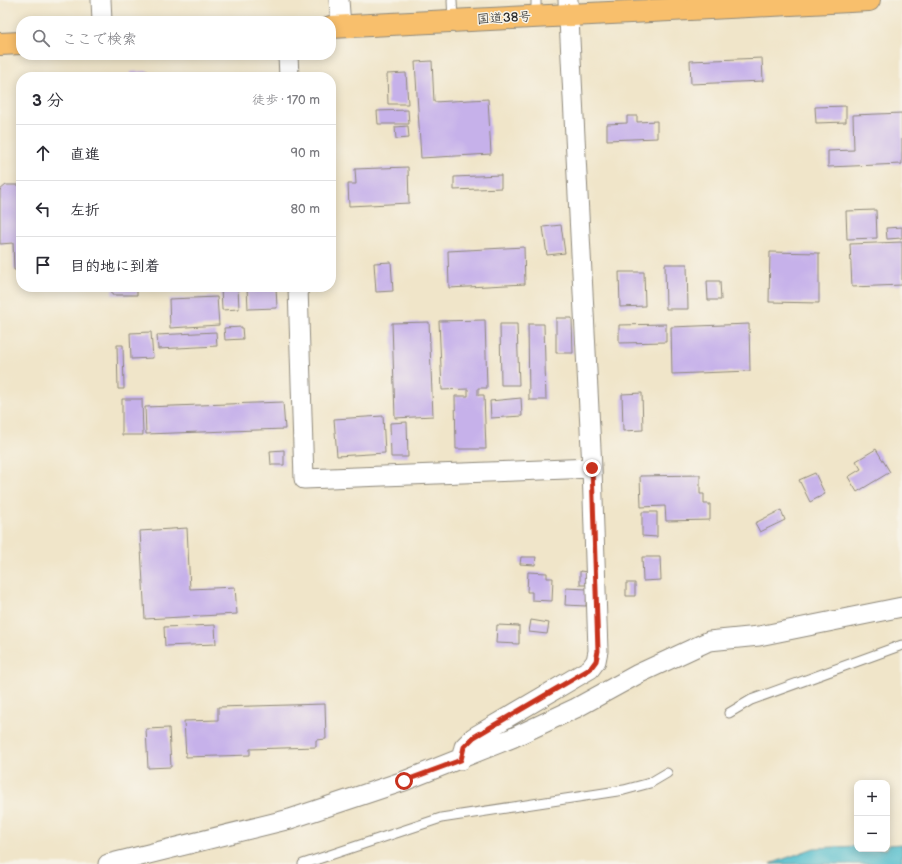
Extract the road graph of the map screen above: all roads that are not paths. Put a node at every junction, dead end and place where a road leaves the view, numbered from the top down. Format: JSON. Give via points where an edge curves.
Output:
{"nodes":[{"id":1,"x":101,"y":0,"type":"edge"},
{"id":2,"x":339,"y":0,"type":"edge"},
{"id":3,"x":452,"y":0,"type":"edge"},
{"id":4,"x":869,"y":0,"type":"edge"},
{"id":5,"x":569,"y":7,"type":"edge"},
{"id":6,"x":536,"y":8,"type":"edge"},
{"id":7,"x":102,"y":16,"type":"edge"},
{"id":8,"x":453,"y":21,"type":"junction"},
{"id":9,"x":336,"y":27,"type":"edge"},
{"id":10,"x":16,"y":42,"type":"edge"},
{"id":11,"x":0,"y":44,"type":"edge"},
{"id":12,"x":288,"y":60,"type":"edge"},
{"id":13,"x":289,"y":72,"type":"edge"},
{"id":14,"x":298,"y":292,"type":"edge"},
{"id":15,"x":592,"y":468,"type":"junction"},
{"id":16,"x":902,"y":607,"type":"edge"},
{"id":17,"x":902,"y":645,"type":"edge"},
{"id":18,"x":729,"y":713,"type":"dead end"},
{"id":19,"x":461,"y":760,"type":"junction"},
{"id":20,"x":667,"y":773,"type":"dead end"},
{"id":21,"x":108,"y":864,"type":"edge"},
{"id":22,"x":303,"y":864,"type":"edge"}],
"edges":[{"from":1,"to":7,"type":"street"},
{"from":2,"to":9,"type":"street"},
{"from":3,"to":8,"type":"lane"},
{"from":4,"to":5,"type":"highway","name":"国道38号"},
{"from":5,"to":6,"type":"highway","name":"国道38号"},
{"from":5,"to":15,"type":"street"},
{"from":6,"to":8,"type":"highway","name":"国道38号"},
{"from":8,"to":9,"type":"highway","name":"国道38号"},
{"from":10,"to":11,"type":"highway"},
{"from":12,"to":13,"type":"street"},
{"from":14,"to":15,"type":"street","via":[[304,479]]},
{"from":15,"to":19,"type":"street","via":[[598,624],[596,661],[590,669],[474,737],[464,747]]},
{"from":16,"to":19,"type":"street","via":[[759,636],[710,641],[638,674],[576,708]]},
{"from":17,"to":18,"type":"lane","via":[[750,700]]},
{"from":19,"to":21,"type":"street","via":[[290,819]]},
{"from":20,"to":22,"type":"lane","via":[[650,783],[624,790],[441,818]]}]}
